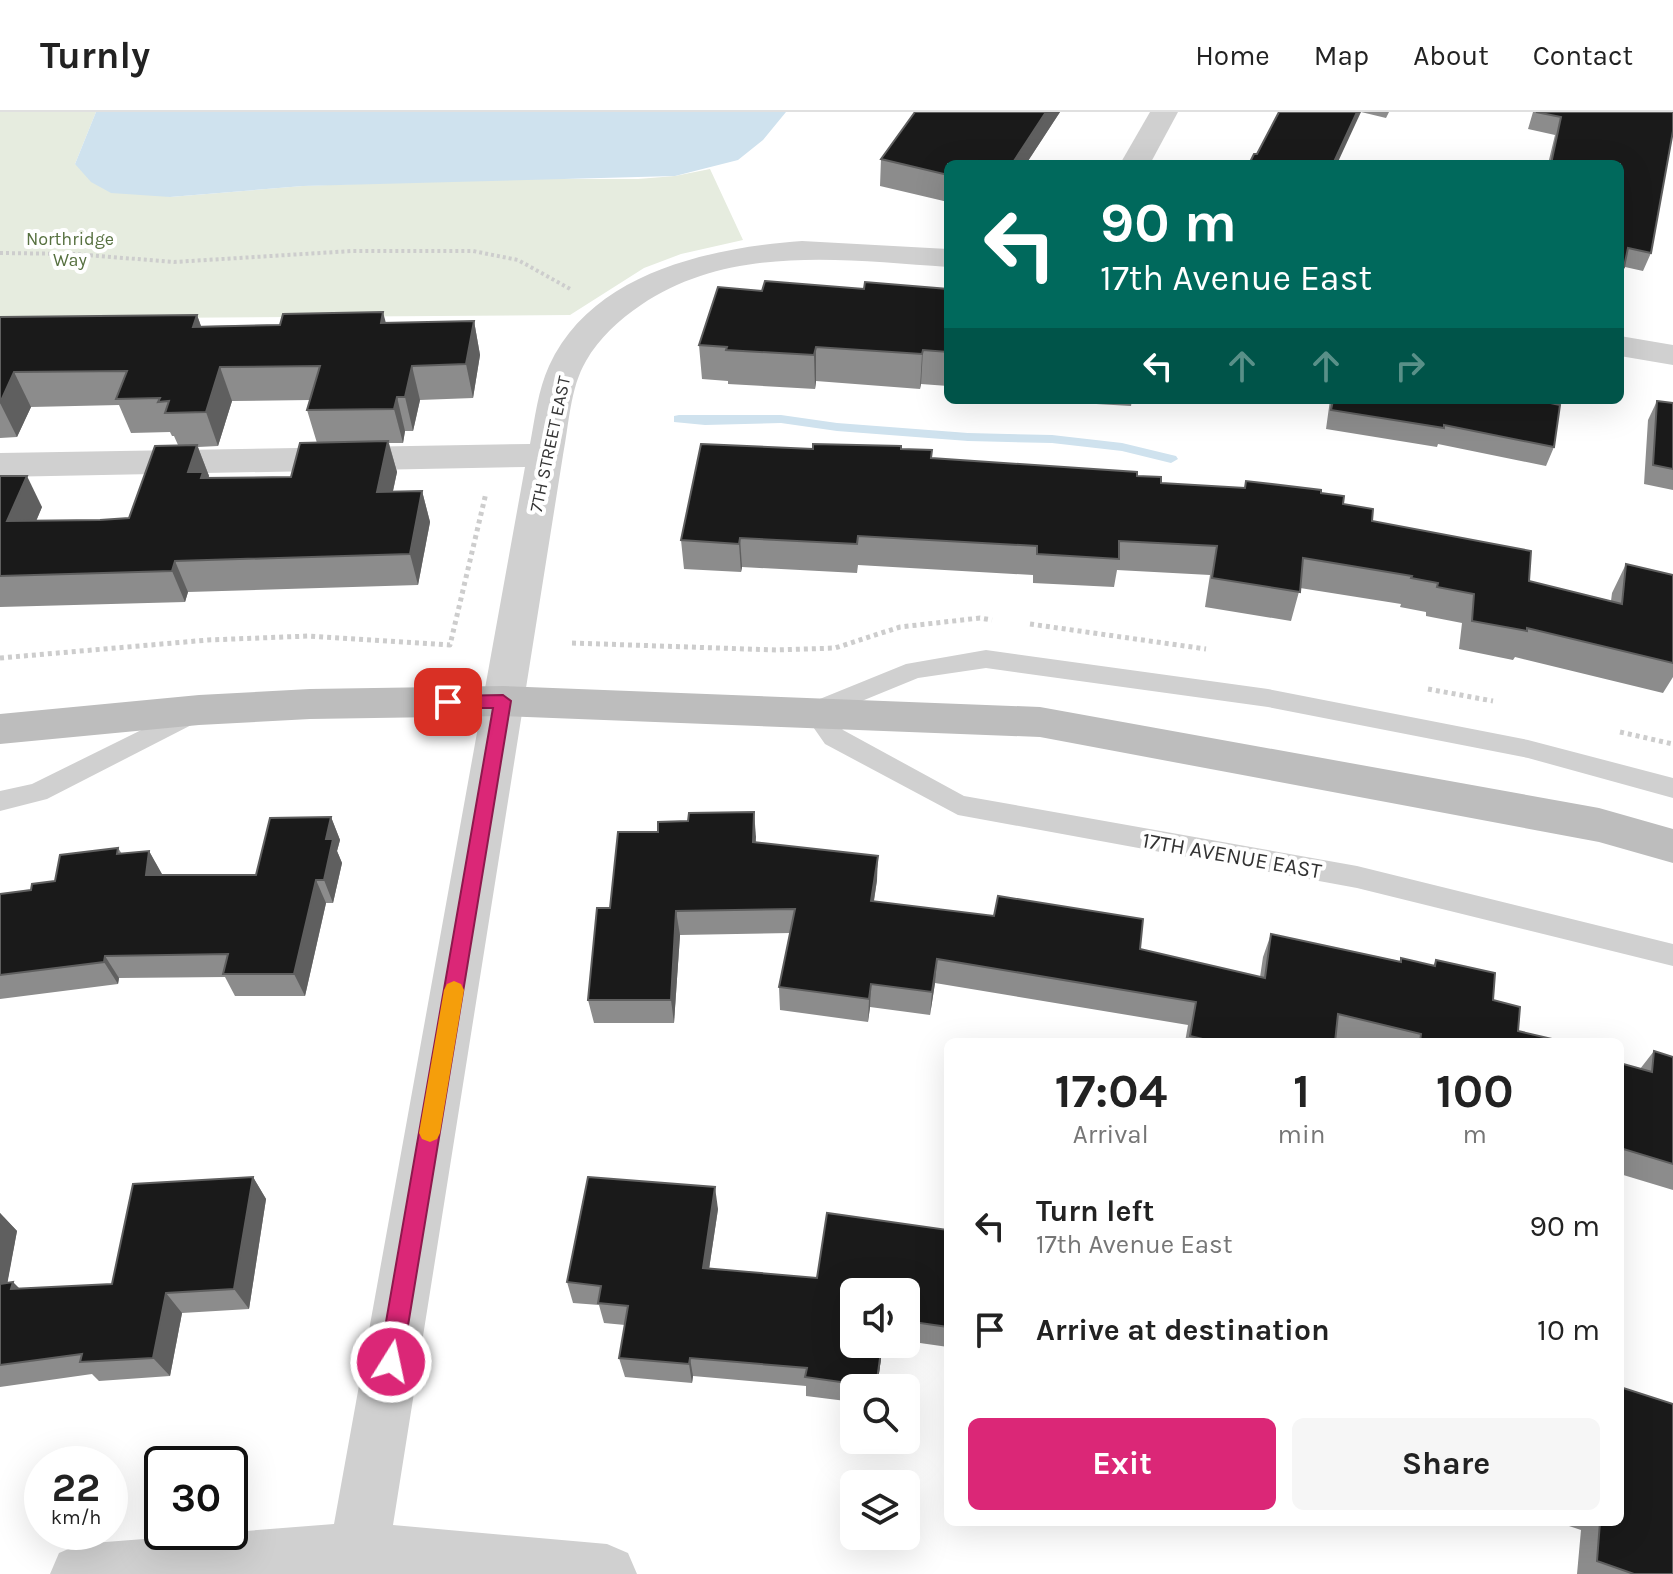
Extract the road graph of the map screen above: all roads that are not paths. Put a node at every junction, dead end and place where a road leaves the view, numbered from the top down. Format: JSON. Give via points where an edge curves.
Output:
{"nodes":[{"id":1,"x":1164,"y":112,"type":"edge"},
{"id":2,"x":1137,"y":160,"type":"edge"},
{"id":3,"x":944,"y":258,"type":"edge"},
{"id":4,"x":1624,"y":347,"type":"edge"},
{"id":5,"x":1673,"y":355,"type":"edge"},
{"id":6,"x":545,"y":455,"type":"junction"},
{"id":7,"x":0,"y":465,"type":"edge"},
{"id":8,"x":503,"y":701,"type":"junction"},
{"id":9,"x":199,"y":710,"type":"junction"},
{"id":10,"x":814,"y":711,"type":"junction"},
{"id":11,"x":0,"y":729,"type":"edge"},
{"id":12,"x":1673,"y":788,"type":"edge"},
{"id":13,"x":0,"y":801,"type":"edge"},
{"id":14,"x":1673,"y":846,"type":"edge"},
{"id":15,"x":1673,"y":955,"type":"edge"},
{"id":16,"x":357,"y":1562,"type":"edge"},
{"id":17,"x":80,"y":1574,"type":"edge"},
{"id":18,"x":607,"y":1574,"type":"edge"}],
"edges":[{"from":1,"to":2,"type":"street"},
{"from":3,"to":6,"type":"street","name":"7TH STREET EAST","via":[[802,250],[759,255],[681,273],[626,298],[588,331],[567,363]]},
{"from":4,"to":5,"type":"street"},
{"from":6,"to":7,"type":"street"},
{"from":6,"to":8,"type":"street","name":"7TH STREET EAST"},
{"from":8,"to":9,"type":"street"},
{"from":8,"to":10,"type":"street"},
{"from":8,"to":16,"type":"street","name":"7TH STREET EAST"},
{"from":9,"to":11,"type":"street"},
{"from":9,"to":13,"type":"lane","via":[[38,792]]},
{"from":10,"to":12,"type":"lane","via":[[914,670],[986,659],[1268,698],[1528,749]]},
{"from":10,"to":14,"type":"street","via":[[1040,722],[1599,825]]},
{"from":10,"to":15,"type":"lane","name":"17TH AVENUE EAST","via":[[834,737],[958,805],[1357,877]]},
{"from":16,"to":17,"type":"street"},
{"from":16,"to":18,"type":"street"}]}
